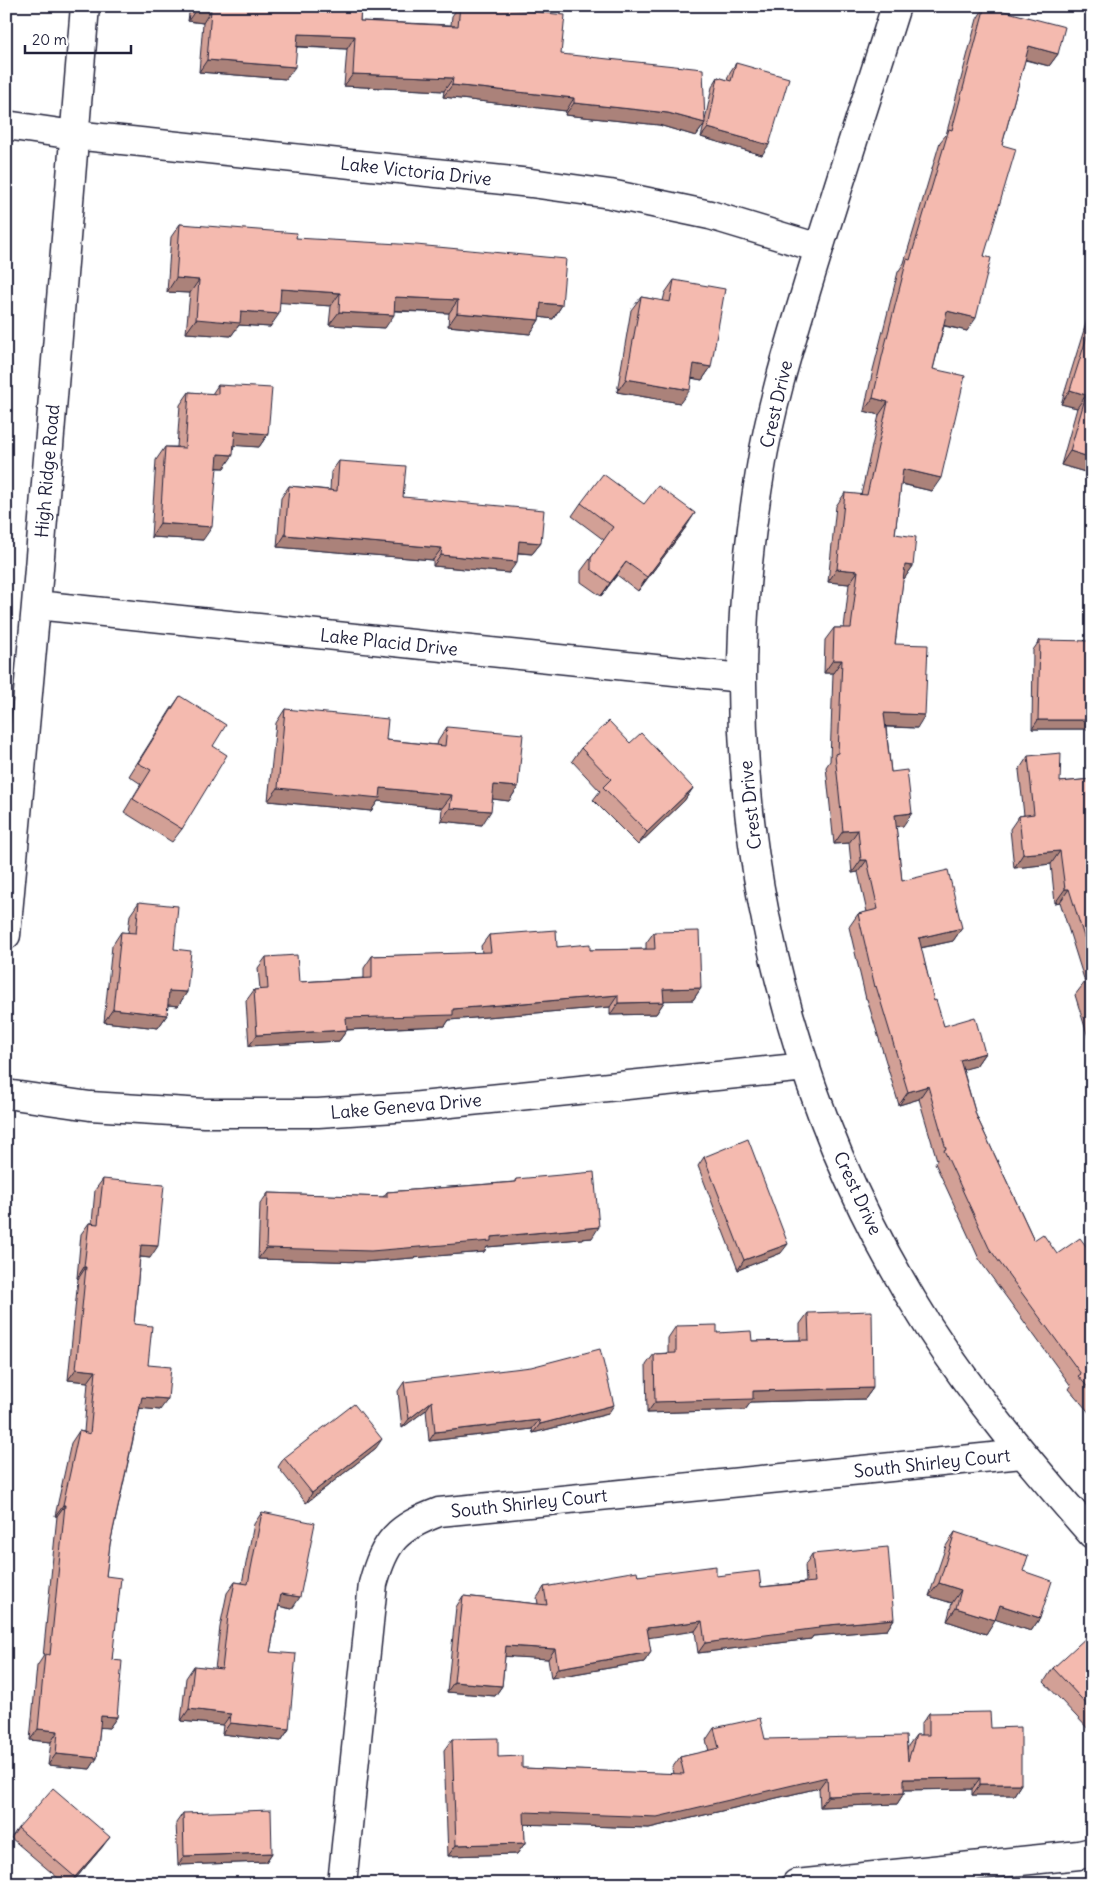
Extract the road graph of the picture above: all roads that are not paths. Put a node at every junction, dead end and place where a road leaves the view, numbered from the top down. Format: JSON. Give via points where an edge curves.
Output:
{"nodes":[{"id":1,"x":84,"y":6,"type":"edge"},
{"id":2,"x":896,"y":6,"type":"edge"},
{"id":3,"x":6,"y":125,"type":"edge"},
{"id":4,"x":74,"y":135,"type":"junction"},
{"id":5,"x":819,"y":248,"type":"junction"},
{"id":6,"x":36,"y":605,"type":"junction"},
{"id":7,"x":742,"y":678,"type":"junction"},
{"id":8,"x":6,"y":935,"type":"edge"},
{"id":9,"x":806,"y":1067,"type":"junction"},
{"id":10,"x":6,"y":1094,"type":"edge"},
{"id":11,"x":1022,"y":1454,"type":"junction"},
{"id":12,"x":1092,"y":1534,"type":"edge"},
{"id":13,"x":1092,"y":1852,"type":"edge"},
{"id":14,"x":342,"y":1884,"type":"edge"},
{"id":15,"x":796,"y":1884,"type":"edge"}],
"edges":[{"from":1,"to":4,"type":"street","name":"High Ridge Road"},
{"from":2,"to":5,"type":"street","name":"Crest Drive"},
{"from":3,"to":4,"type":"street","name":"Lake Victoria Drive"},
{"from":4,"to":5,"type":"street","name":"Lake Victoria Drive","via":[[610,194],[710,215]]},
{"from":4,"to":6,"type":"street","name":"High Ridge Road"},
{"from":5,"to":7,"type":"street","name":"Crest Drive","via":[[781,373],[760,471],[747,570]]},
{"from":6,"to":7,"type":"street","name":"Lake Placid Drive"},
{"from":6,"to":8,"type":"street","name":"High Ridge Road"},
{"from":7,"to":9,"type":"street","name":"Crest Drive","via":[[746,783],[758,882],[780,980]]},
{"from":9,"to":10,"type":"street","name":"Lake Geneva Drive","via":[[419,1106],[318,1113],[204,1114],[90,1106]]},
{"from":9,"to":11,"type":"street","name":"Crest Drive","via":[[835,1146],[878,1237],[928,1324],[969,1386]]},
{"from":11,"to":12,"type":"street","name":"Crest Drive"},
{"from":11,"to":14,"type":"street","name":"South Shirley Court","via":[[439,1512],[415,1521],[395,1537],[380,1558],[373,1584]]},
{"from":13,"to":15,"type":"street","via":[[1079,1856]]}]}
